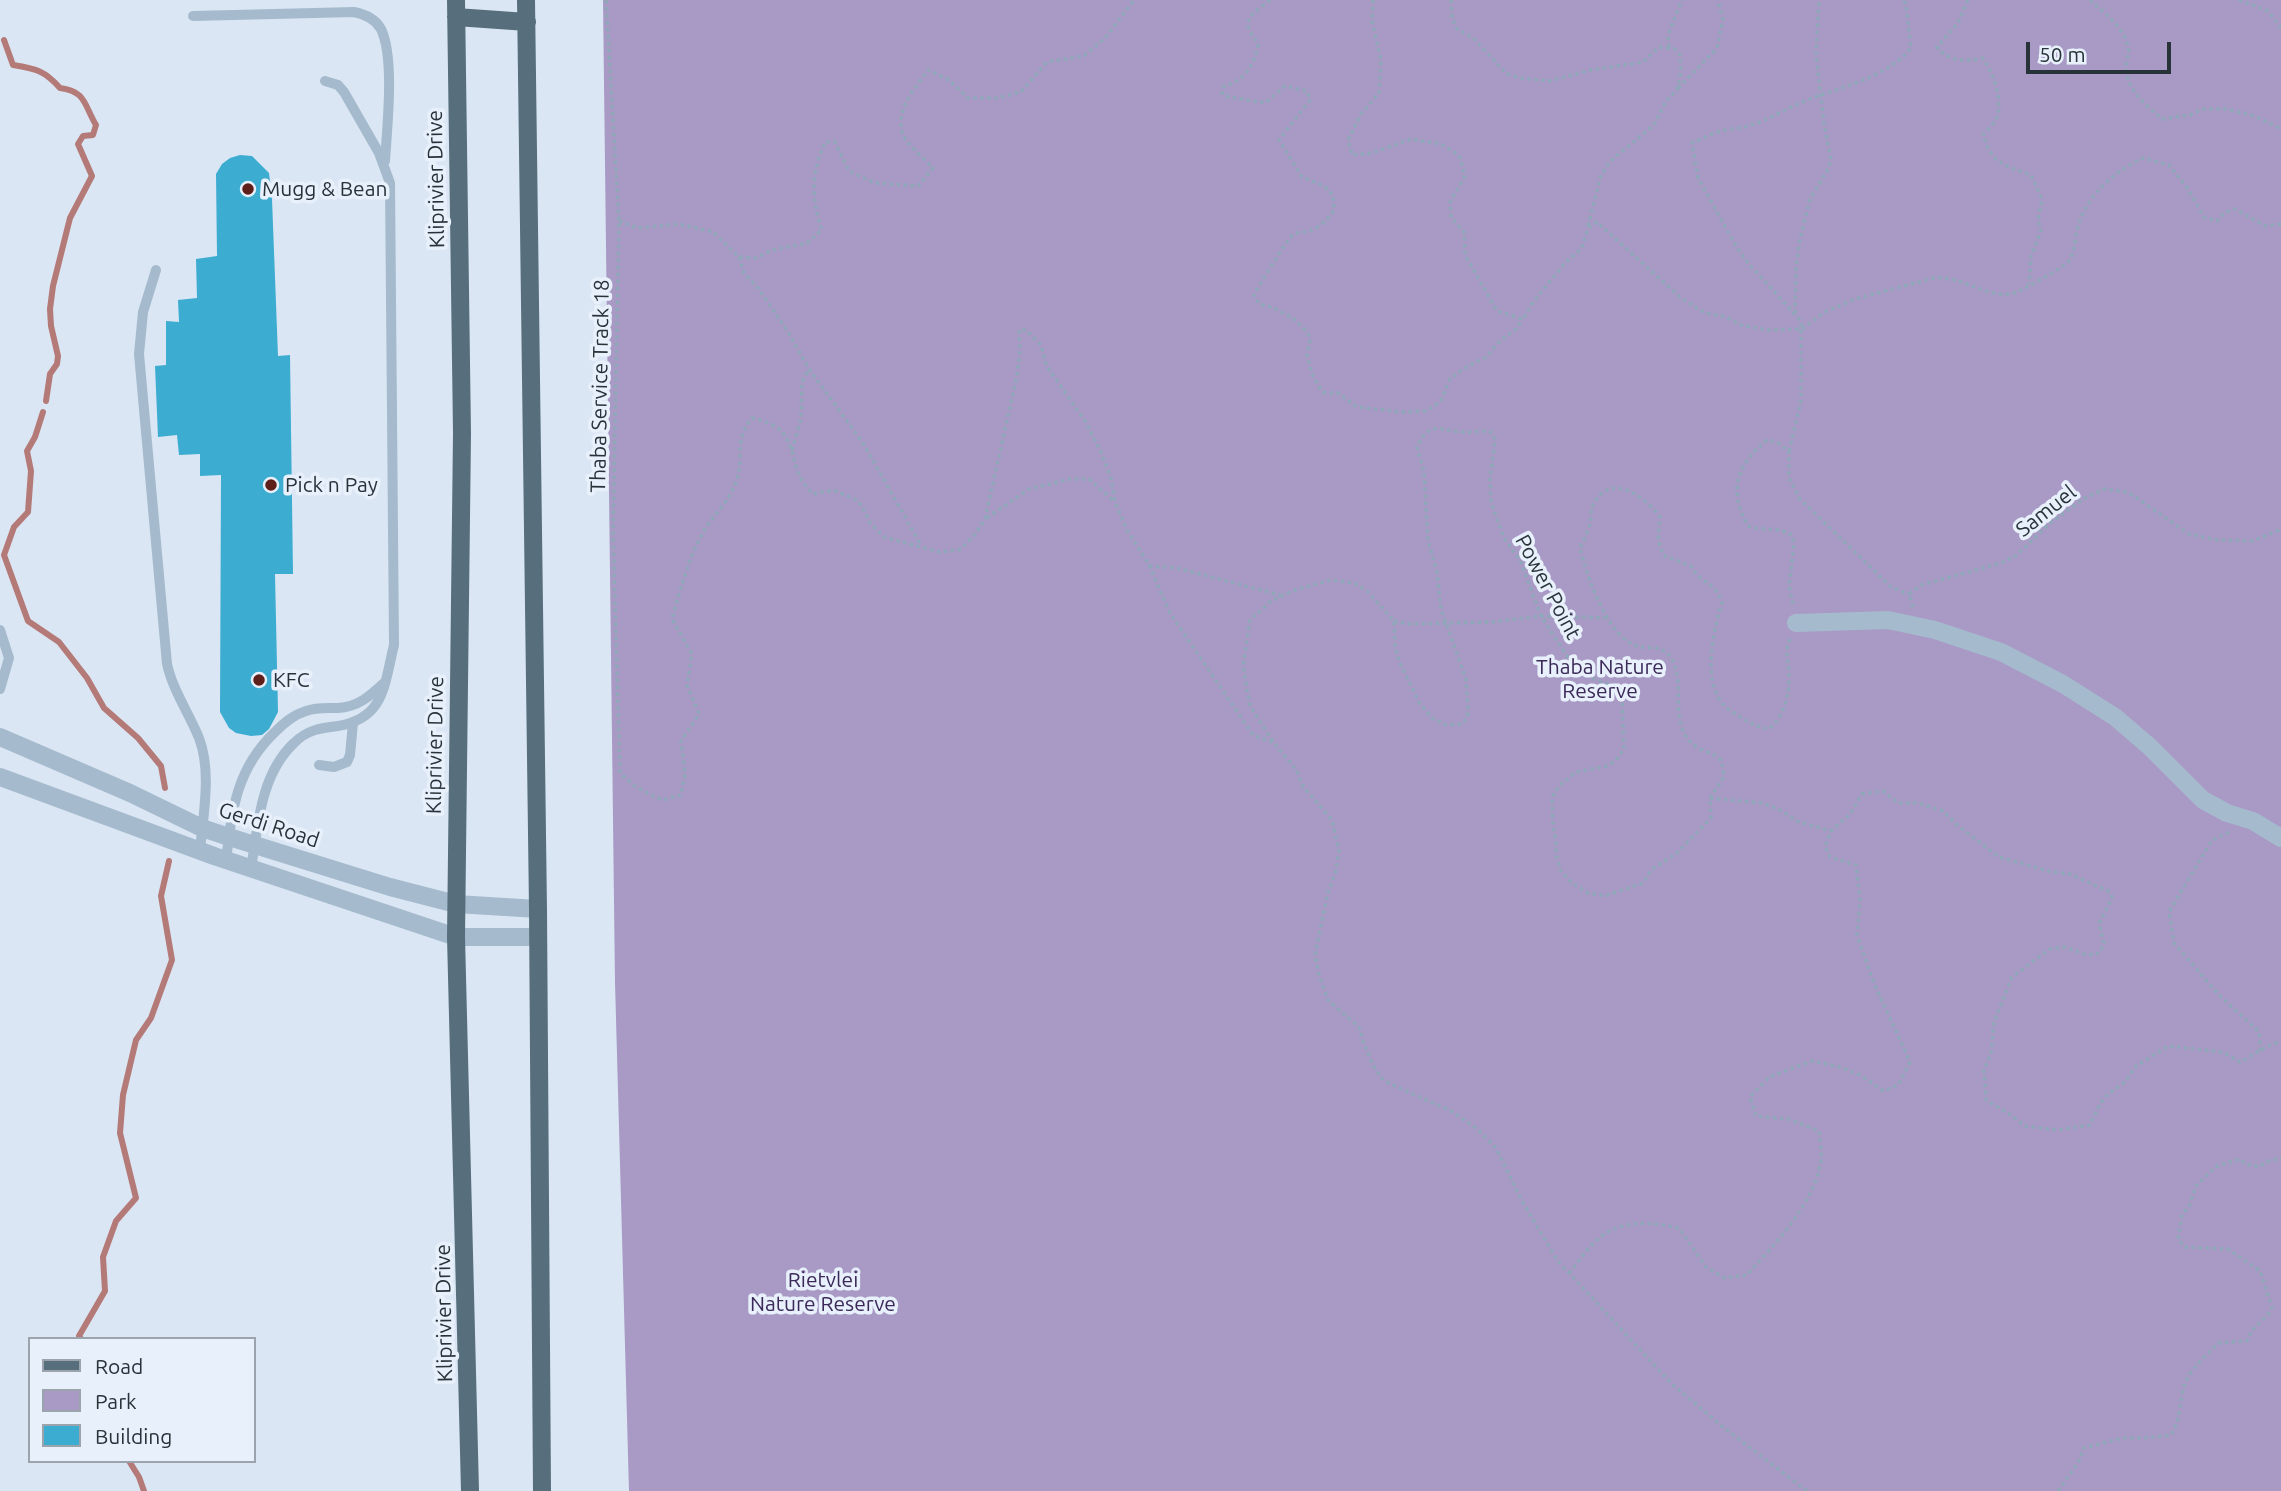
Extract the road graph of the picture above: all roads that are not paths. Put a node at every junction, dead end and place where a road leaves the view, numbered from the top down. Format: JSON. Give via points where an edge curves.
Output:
{"nodes":[{"id":1,"x":526,"y":0,"type":"edge"},
{"id":2,"x":456,"y":9,"type":"edge"},
{"id":3,"x":194,"y":16,"type":"dead end"},
{"id":4,"x":527,"y":22,"type":"junction"},
{"id":5,"x":325,"y":81,"type":"dead end"},
{"id":6,"x":385,"y":165,"type":"junction"},
{"id":7,"x":156,"y":270,"type":"dead end"},
{"id":8,"x":1796,"y":623,"type":"road end"},
{"id":9,"x":0,"y":630,"type":"edge"},
{"id":10,"x":384,"y":682,"type":"junction"},
{"id":11,"x":0,"y":688,"type":"edge"},
{"id":12,"x":353,"y":723,"type":"junction"},
{"id":13,"x":0,"y":737,"type":"edge"},
{"id":14,"x":319,"y":765,"type":"dead end"},
{"id":15,"x":0,"y":777,"type":"edge"},
{"id":16,"x":202,"y":828,"type":"junction"},
{"id":17,"x":229,"y":837,"type":"junction"},
{"id":18,"x":2281,"y":838,"type":"edge"},
{"id":19,"x":255,"y":845,"type":"junction"},
{"id":20,"x":200,"y":851,"type":"junction"},
{"id":21,"x":226,"y":860,"type":"junction"},
{"id":22,"x":251,"y":869,"type":"junction"},
{"id":23,"x":456,"y":904,"type":"junction"},
{"id":24,"x":538,"y":909,"type":"junction"},
{"id":25,"x":456,"y":937,"type":"junction"},
{"id":26,"x":537,"y":937,"type":"junction"},
{"id":27,"x":470,"y":1491,"type":"edge"},
{"id":28,"x":542,"y":1491,"type":"edge"}],
"edges":[{"from":1,"to":4,"type":"main road"},
{"from":2,"to":4,"type":"main road"},
{"from":2,"to":23,"type":"main road","name":"Kliprivier Drive","via":[[462,433]]},
{"from":3,"to":6,"type":"lane","via":[[368,15],[380,27],[388,68]]},
{"from":4,"to":24,"type":"main road"},
{"from":5,"to":6,"type":"lane","via":[[341,88]]},
{"from":6,"to":10,"type":"lane","via":[[392,198],[394,645]]},
{"from":7,"to":16,"type":"lane","via":[[143,312],[139,354],[167,664],[205,761]]},
{"from":8,"to":18,"type":"street","via":[[1888,620],[2001,652],[2115,717],[2203,800]]},
{"from":9,"to":11,"type":"lane","via":[[9,658]]},
{"from":10,"to":12,"type":"lane","via":[[372,712]]},
{"from":10,"to":17,"type":"lane","via":[[359,704],[307,710],[287,720],[268,739],[241,779]]},
{"from":12,"to":14,"type":"lane","via":[[347,762],[334,767]]},
{"from":12,"to":19,"type":"lane","via":[[310,730],[278,762],[268,779]]},
{"from":13,"to":16,"type":"street","name":"Gerdi Road"},
{"from":15,"to":20,"type":"street"},
{"from":16,"to":17,"type":"street","name":"Gerdi Road"},
{"from":16,"to":20,"type":"lane"},
{"from":17,"to":19,"type":"street","name":"Gerdi Road"},
{"from":17,"to":21,"type":"lane"},
{"from":19,"to":22,"type":"lane"},
{"from":19,"to":23,"type":"street","name":"Gerdi Road"},
{"from":20,"to":21,"type":"street"},
{"from":21,"to":22,"type":"street"},
{"from":22,"to":25,"type":"street"},
{"from":23,"to":24,"type":"street","name":"Gerdi Road"},
{"from":23,"to":25,"type":"main road","name":"Kliprivier Drive"},
{"from":24,"to":26,"type":"main road"},
{"from":25,"to":26,"type":"street"},
{"from":25,"to":27,"type":"main road","name":"Kliprivier Drive"},
{"from":26,"to":28,"type":"main road"}]}
